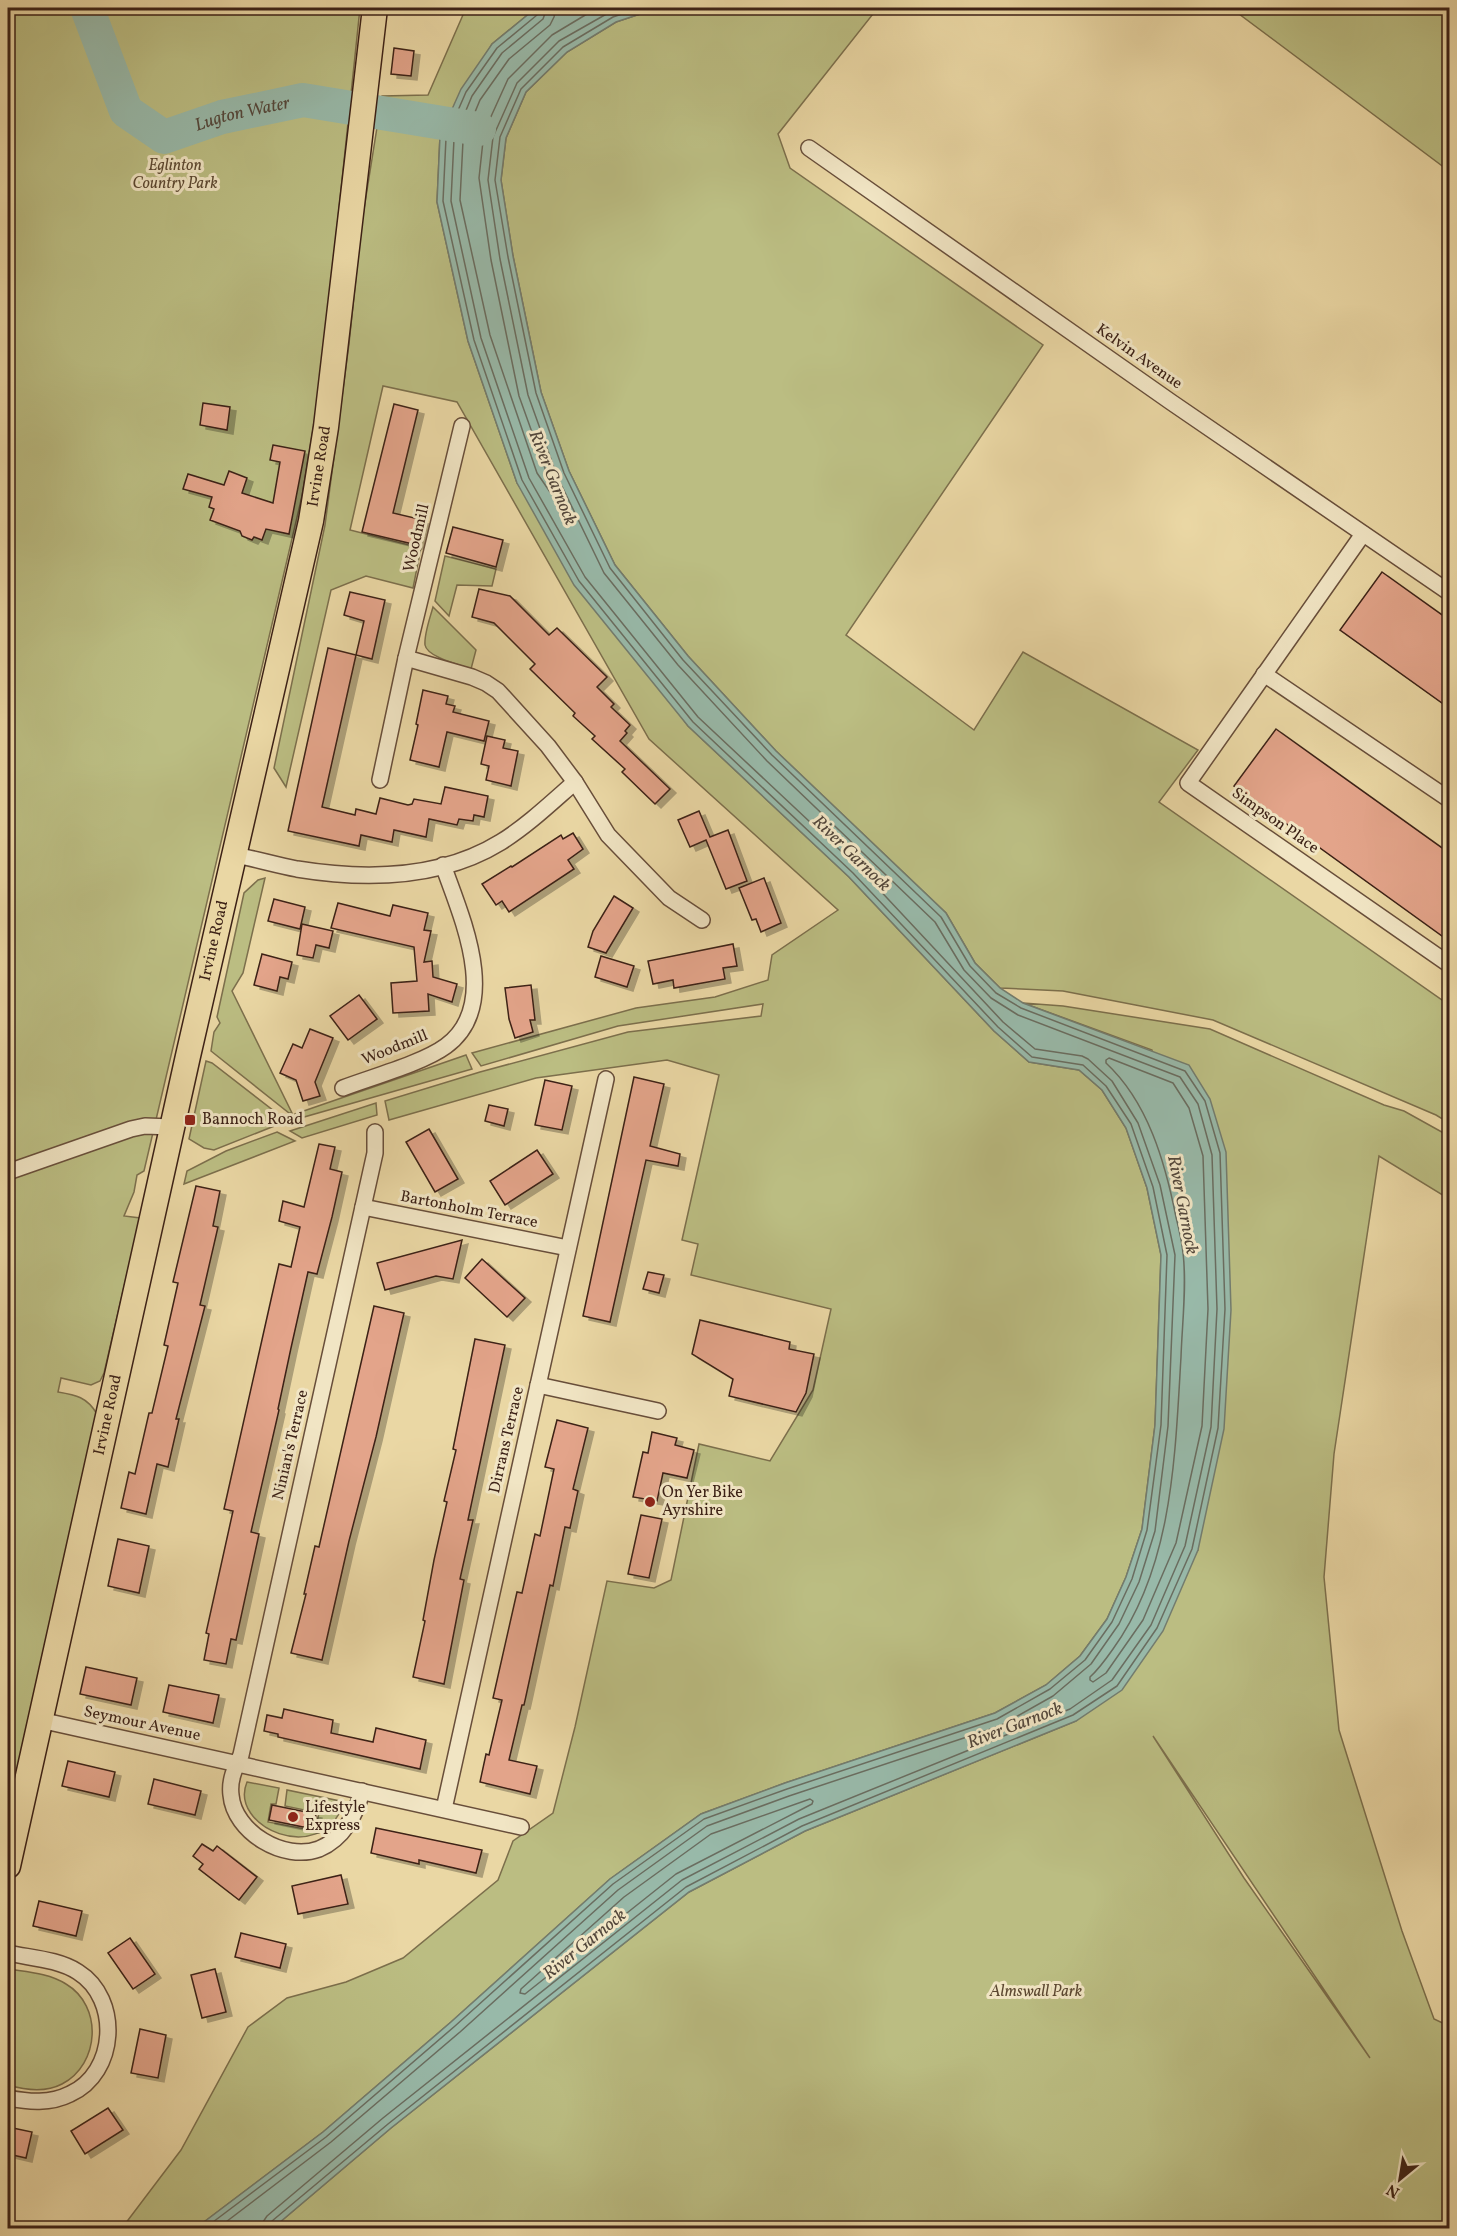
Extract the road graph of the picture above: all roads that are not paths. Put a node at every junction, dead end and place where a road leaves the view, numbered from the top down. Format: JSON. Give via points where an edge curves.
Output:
{"nodes":[{"id":1,"x":375,"y":8,"type":"edge"},
{"id":2,"x":809,"y":148,"type":"dead end"},
{"id":3,"x":462,"y":426,"type":"dead end"},
{"id":4,"x":1363,"y":534,"type":"junction"},
{"id":5,"x":1449,"y":593,"type":"edge"},
{"id":6,"x":406,"y":658,"type":"junction"},
{"id":7,"x":1264,"y":674,"type":"junction"},
{"id":8,"x":381,"y":780,"type":"dead end"},
{"id":9,"x":575,"y":782,"type":"junction"},
{"id":10,"x":1449,"y":800,"type":"edge"},
{"id":11,"x":235,"y":855,"type":"junction"},
{"id":12,"x":443,"y":866,"type":"junction"},
{"id":13,"x":702,"y":920,"type":"dead end"},
{"id":14,"x":1449,"y":965,"type":"edge"},
{"id":15,"x":606,"y":1079,"type":"dead end"},
{"id":16,"x":343,"y":1088,"type":"dead end"},
{"id":17,"x":172,"y":1127,"type":"junction"},
{"id":18,"x":375,"y":1132,"type":"dead end"},
{"id":19,"x":8,"y":1172,"type":"edge"},
{"id":20,"x":363,"y":1207,"type":"junction"},
{"id":21,"x":568,"y":1248,"type":"junction"},
{"id":22,"x":538,"y":1384,"type":"junction"},
{"id":23,"x":658,"y":1411,"type":"dead end"},
{"id":24,"x":40,"y":1720,"type":"junction"},
{"id":25,"x":237,"y":1764,"type":"junction"},
{"id":26,"x":362,"y":1791,"type":"junction"},
{"id":27,"x":444,"y":1809,"type":"junction"},
{"id":28,"x":521,"y":1827,"type":"dead end"},
{"id":29,"x":8,"y":1866,"type":"edge"},
{"id":30,"x":8,"y":1953,"type":"edge"},
{"id":31,"x":8,"y":2098,"type":"edge"}],
"edges":[{"from":1,"to":11,"type":"main road","name":"Irvine Road","via":[[320,469]]},
{"from":2,"to":4,"type":"street","name":"Kelvin Avenue"},
{"from":3,"to":6,"type":"street","name":"Woodmill"},
{"from":4,"to":5,"type":"street","name":"Kelvin Avenue"},
{"from":4,"to":7,"type":"street","name":"Simpson Place"},
{"from":6,"to":8,"type":"street","name":"Woodmill"},
{"from":6,"to":9,"type":"street","via":[[472,677],[498,690]]},
{"from":7,"to":10,"type":"street"},
{"from":7,"to":14,"type":"street","name":"Simpson Place","via":[[1188,783]]},
{"from":9,"to":12,"type":"street","via":[[500,843]]},
{"from":9,"to":13,"type":"street","via":[[608,834],[632,861],[669,898]]},
{"from":11,"to":12,"type":"street","via":[[297,869],[372,876]]},
{"from":11,"to":17,"type":"main road","name":"Irvine Road"},
{"from":12,"to":16,"type":"street","name":"Woodmill","via":[[472,950],[474,991],[465,1022],[458,1036],[432,1055]]},
{"from":15,"to":21,"type":"street","name":"Dirrans Terrace"},
{"from":17,"to":19,"type":"street","via":[[131,1129]]},
{"from":17,"to":24,"type":"main road","name":"Irvine Road"},
{"from":18,"to":20,"type":"street","name":"Ninian's Terrace","via":[[375,1153]]},
{"from":20,"to":21,"type":"street","name":"Bartonholm Terrace"},
{"from":20,"to":25,"type":"street","name":"Ninian's Terrace"},
{"from":21,"to":22,"type":"street","name":"Dirrans Terrace"},
{"from":22,"to":23,"type":"street"},
{"from":22,"to":27,"type":"street","name":"Dirrans Terrace"},
{"from":24,"to":25,"type":"street","name":"Seymour Avenue"},
{"from":24,"to":29,"type":"main road","name":"Irvine Road"},
{"from":25,"to":26,"type":"street","name":"Seymour Avenue"},
{"from":25,"to":26,"type":"street","via":[[231,1786],[236,1812],[254,1834],[267,1844],[284,1849],[301,1852],[332,1841],[349,1825]]},
{"from":26,"to":27,"type":"street","name":"Seymour Avenue"},
{"from":27,"to":28,"type":"street","name":"Seymour Avenue"},
{"from":30,"to":31,"type":"street","via":[[57,1963],[79,1972],[96,1989],[106,2011],[109,2035],[104,2058],[91,2079],[72,2094],[48,2102]]}]}
